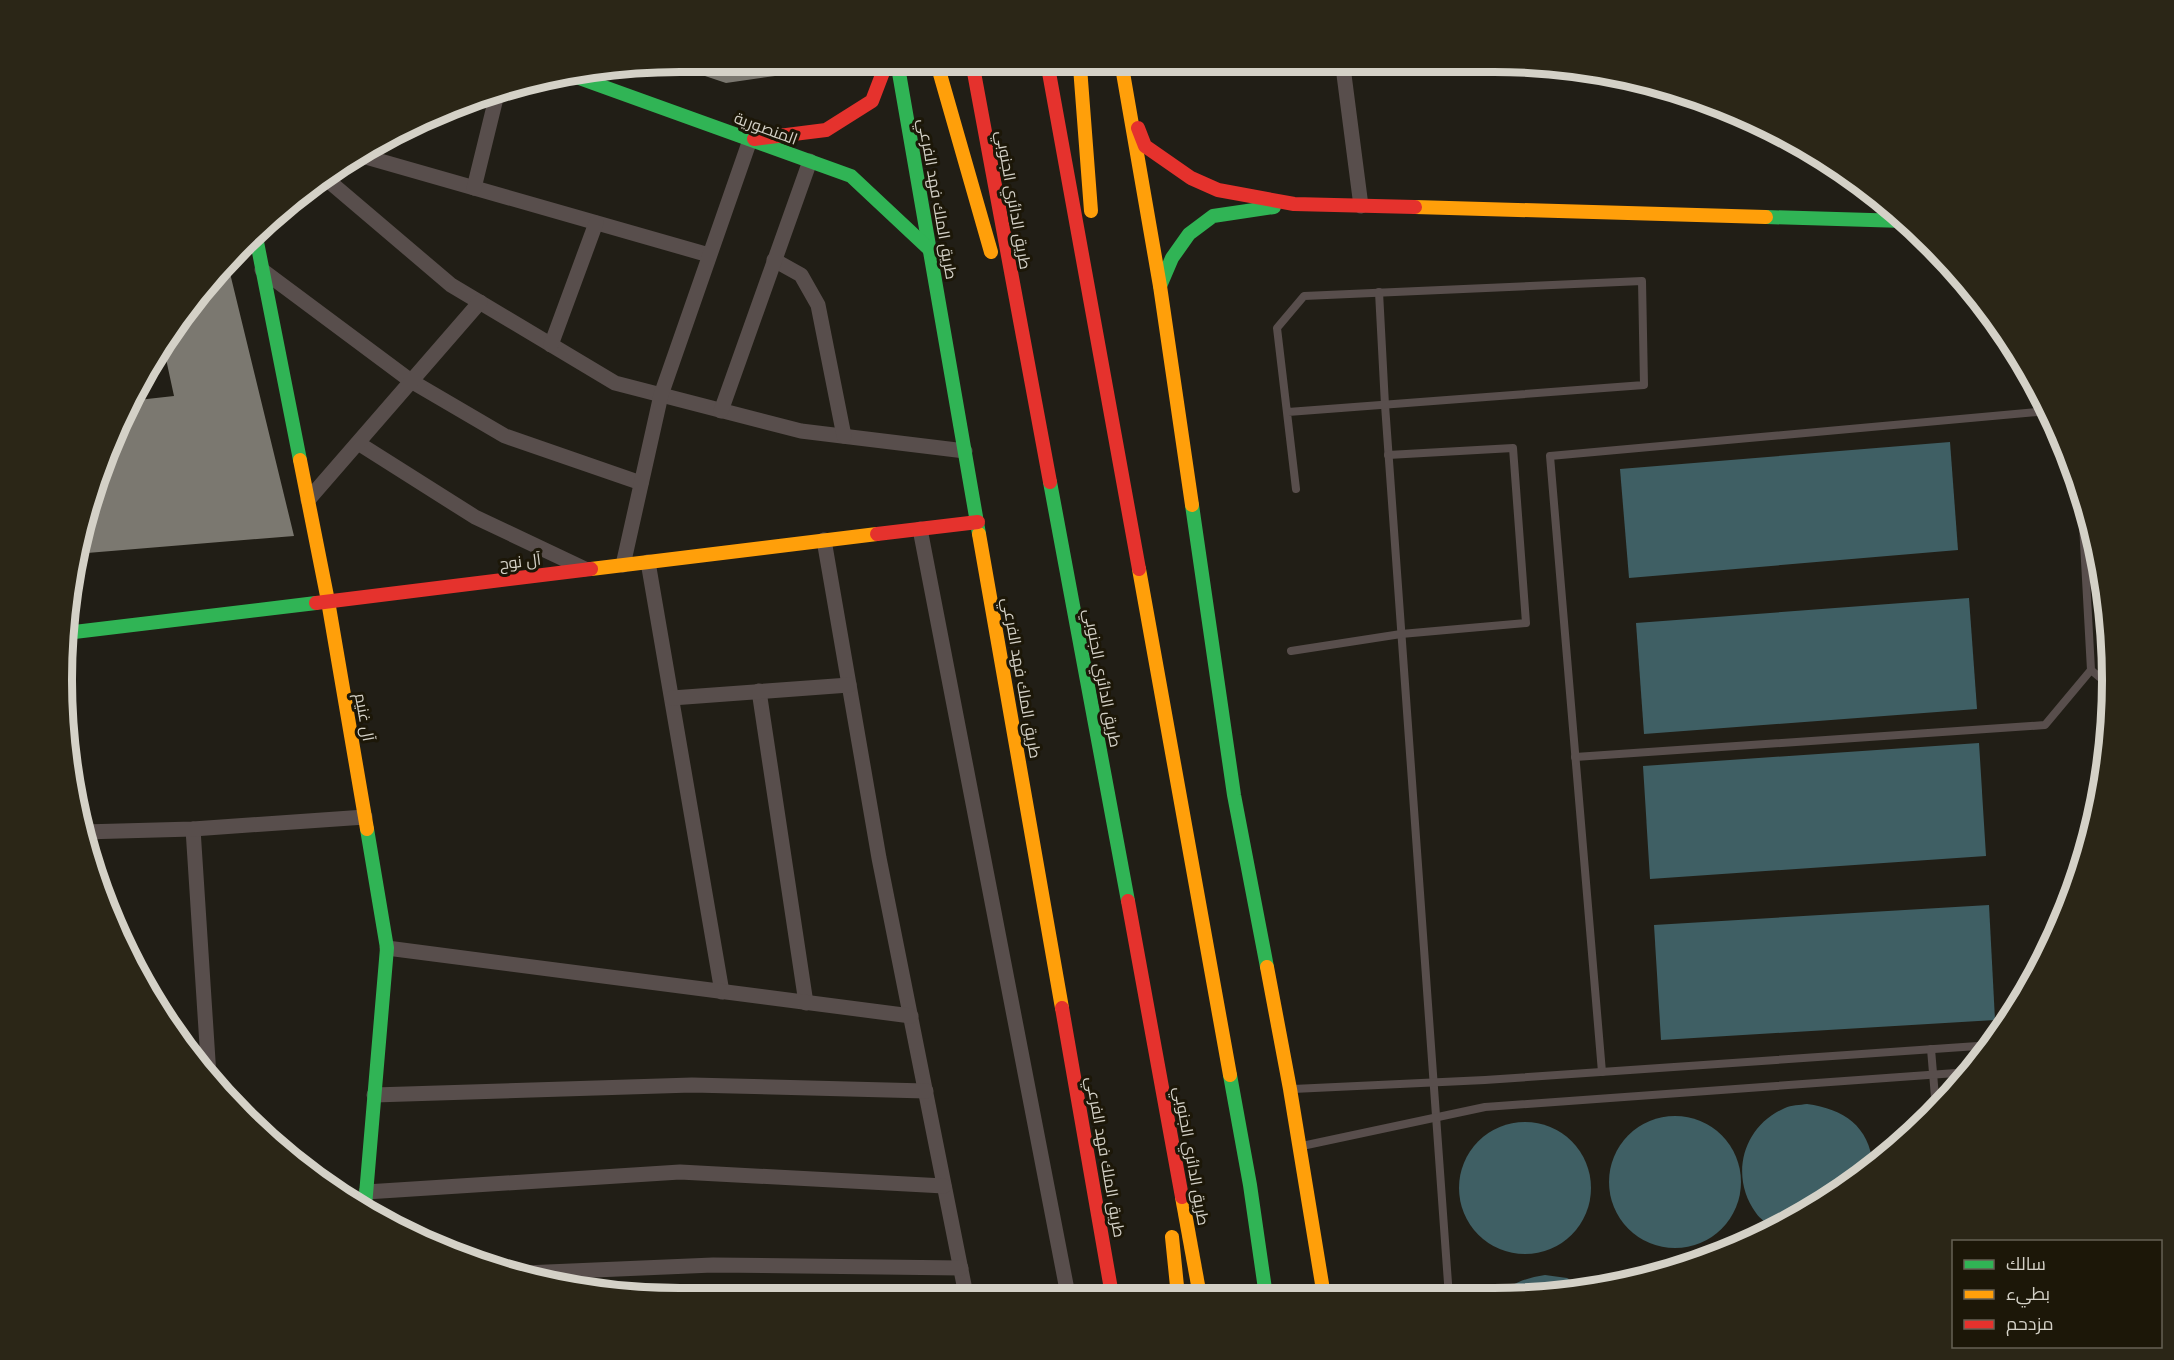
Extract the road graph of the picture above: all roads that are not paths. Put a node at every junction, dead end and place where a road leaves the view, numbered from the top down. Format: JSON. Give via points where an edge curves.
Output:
{"nodes":[{"id":1,"x":883,"y":72,"type":"edge"},
{"id":2,"x":899,"y":72,"type":"edge"},
{"id":3,"x":939,"y":72,"type":"edge"},
{"id":4,"x":974,"y":72,"type":"edge"},
{"id":5,"x":1049,"y":72,"type":"edge"},
{"id":6,"x":1080,"y":72,"type":"edge"},
{"id":7,"x":1123,"y":72,"type":"edge"},
{"id":8,"x":1344,"y":72,"type":"edge"},
{"id":9,"x":584,"y":80,"type":"edge"},
{"id":10,"x":495,"y":101,"type":"edge"},
{"id":11,"x":1129,"y":105,"type":"junction"},
{"id":12,"x":750,"y":140,"type":"junction"},
{"id":13,"x":368,"y":158,"type":"edge"},
{"id":14,"x":810,"y":161,"type":"junction"},
{"id":15,"x":331,"y":183,"type":"edge"},
{"id":16,"x":474,"y":188,"type":"junction"},
{"id":17,"x":1294,"y":204,"type":"junction"},
{"id":18,"x":1361,"y":206,"type":"junction"},
{"id":19,"x":1892,"y":221,"type":"edge"},
{"id":20,"x":596,"y":223,"type":"junction"},
{"id":21,"x":1093,"y":226,"type":"dead end"},
{"id":22,"x":256,"y":244,"type":"edge"},
{"id":23,"x":1095,"y":249,"type":"dead end"},
{"id":24,"x":930,"y":250,"type":"junction"},
{"id":25,"x":709,"y":255,"type":"junction"},
{"id":26,"x":774,"y":260,"type":"junction"},
{"id":27,"x":262,"y":270,"type":"junction"},
{"id":28,"x":1160,"y":286,"type":"junction"},
{"id":29,"x":1379,"y":292,"type":"junction"},
{"id":30,"x":480,"y":303,"type":"junction"},
{"id":31,"x":550,"y":345,"type":"junction"},
{"id":32,"x":411,"y":381,"type":"junction"},
{"id":33,"x":661,"y":395,"type":"junction"},
{"id":34,"x":1035,"y":403,"type":"junction"},
{"id":35,"x":1385,"y":405,"type":"junction"},
{"id":36,"x":721,"y":411,"type":"junction"},
{"id":37,"x":1288,"y":412,"type":"junction"},
{"id":38,"x":2039,"y":412,"type":"edge"},
{"id":39,"x":844,"y":436,"type":"junction"},
{"id":40,"x":358,"y":443,"type":"junction"},
{"id":41,"x":1117,"y":448,"type":"junction"},
{"id":42,"x":965,"y":451,"type":"junction"},
{"id":43,"x":1388,"y":455,"type":"junction"},
{"id":44,"x":641,"y":483,"type":"junction"},
{"id":45,"x":1296,"y":489,"type":"dead end"},
{"id":46,"x":308,"y":500,"type":"junction"},
{"id":47,"x":978,"y":522,"type":"junction"},
{"id":48,"x":920,"y":529,"type":"junction"},
{"id":49,"x":2084,"y":534,"type":"edge"},
{"id":50,"x":824,"y":540,"type":"junction"},
{"id":51,"x":648,"y":562,"type":"junction"},
{"id":52,"x":623,"y":565,"type":"junction"},
{"id":53,"x":585,"y":570,"type":"junction"},
{"id":54,"x":328,"y":601,"type":"junction"},
{"id":55,"x":74,"y":632,"type":"edge"},
{"id":56,"x":1401,"y":634,"type":"junction"},
{"id":57,"x":1291,"y":651,"type":"dead end"},
{"id":58,"x":2091,"y":670,"type":"junction"},
{"id":59,"x":2102,"y":679,"type":"edge"},
{"id":60,"x":849,"y":685,"type":"junction"},
{"id":61,"x":759,"y":691,"type":"junction"},
{"id":62,"x":672,"y":698,"type":"junction"},
{"id":63,"x":1575,"y":757,"type":"junction"},
{"id":64,"x":365,"y":817,"type":"junction"},
{"id":65,"x":193,"y":829,"type":"junction"},
{"id":66,"x":92,"y":832,"type":"edge"},
{"id":67,"x":387,"y":948,"type":"junction"},
{"id":68,"x":722,"y":992,"type":"junction"},
{"id":69,"x":806,"y":1003,"type":"junction"},
{"id":70,"x":911,"y":1016,"type":"junction"},
{"id":71,"x":1155,"y":1038,"type":"junction"},
{"id":72,"x":1979,"y":1046,"type":"edge"},
{"id":73,"x":1931,"y":1049,"type":"junction"},
{"id":74,"x":208,"y":1063,"type":"edge"},
{"id":75,"x":1602,"y":1072,"type":"junction"},
{"id":76,"x":1957,"y":1073,"type":"edge"},
{"id":77,"x":1933,"y":1075,"type":"junction"},
{"id":78,"x":1433,"y":1082,"type":"junction"},
{"id":79,"x":1290,"y":1089,"type":"junction"},
{"id":80,"x":926,"y":1091,"type":"junction"},
{"id":81,"x":374,"y":1095,"type":"junction"},
{"id":82,"x":1934,"y":1099,"type":"edge"},
{"id":83,"x":1436,"y":1119,"type":"junction"},
{"id":84,"x":1300,"y":1146,"type":"junction"},
{"id":85,"x":944,"y":1186,"type":"junction"},
{"id":86,"x":365,"y":1199,"type":"edge"},
{"id":87,"x":1169,"y":1202,"type":"dead end"},
{"id":88,"x":1171,"y":1225,"type":"dead end"},
{"id":89,"x":961,"y":1268,"type":"junction"},
{"id":90,"x":545,"y":1272,"type":"edge"},
{"id":91,"x":965,"y":1288,"type":"edge"},
{"id":92,"x":1067,"y":1288,"type":"edge"},
{"id":93,"x":1111,"y":1288,"type":"edge"},
{"id":94,"x":1177,"y":1288,"type":"edge"},
{"id":95,"x":1199,"y":1288,"type":"edge"},
{"id":96,"x":1265,"y":1288,"type":"edge"},
{"id":97,"x":1323,"y":1288,"type":"edge"},
{"id":98,"x":1448,"y":1288,"type":"edge"}],
"edges":[{"from":1,"to":12,"type":"main road","via":[[872,101],[826,130]]},
{"from":2,"to":24,"type":"main road","name":"طريق الملك فهد الفرعي"},
{"from":3,"to":34,"type":"main road"},
{"from":4,"to":34,"type":"main road","name":"طريق الدائري الجنوبي"},
{"from":5,"to":41,"type":"main road"},
{"from":6,"to":21,"type":"main road"},
{"from":7,"to":11,"type":"main road"},
{"from":8,"to":18,"type":"street"},
{"from":9,"to":12,"type":"main road","name":"المنصورية"},
{"from":10,"to":16,"type":"street"},
{"from":11,"to":17,"type":"main road","via":[[1145,146],[1191,178],[1218,190]]},
{"from":11,"to":28,"type":"main road"},
{"from":12,"to":14,"type":"main road","name":"المنصورية"},
{"from":12,"to":25,"type":"street"},
{"from":13,"to":16,"type":"street"},
{"from":14,"to":24,"type":"main road","name":"المنصورية","via":[[851,176]]},
{"from":14,"to":26,"type":"street"},
{"from":15,"to":30,"type":"street","via":[[451,285]]},
{"from":16,"to":20,"type":"street"},
{"from":17,"to":18,"type":"main road"},
{"from":17,"to":28,"type":"main road","via":[[1214,216],[1189,234],[1172,258]]},
{"from":18,"to":19,"type":"main road"},
{"from":20,"to":25,"type":"street"},
{"from":20,"to":31,"type":"street"},
{"from":22,"to":27,"type":"main road","name":"آل غنيم"},
{"from":23,"to":41,"type":"main road"},
{"from":24,"to":42,"type":"main road","name":"طريق الملك فهد الفرعي"},
{"from":25,"to":33,"type":"street"},
{"from":26,"to":36,"type":"street"},
{"from":26,"to":39,"type":"street","via":[[801,274],[818,305]]},
{"from":27,"to":32,"type":"street"},
{"from":27,"to":46,"type":"main road","name":"آل غنيم"},
{"from":28,"to":79,"type":"main road","via":[[1234,795]]},
{"from":29,"to":35,"type":"lane"},
{"from":29,"to":35,"type":"lane","via":[[1642,281],[1644,385]]},
{"from":29,"to":37,"type":"lane","via":[[1304,296],[1277,328]]},
{"from":30,"to":31,"type":"street"},
{"from":30,"to":32,"type":"street"},
{"from":31,"to":33,"type":"street","via":[[615,383]]},
{"from":32,"to":40,"type":"street"},
{"from":32,"to":44,"type":"street","via":[[505,436]]},
{"from":33,"to":36,"type":"street"},
{"from":33,"to":44,"type":"street"},
{"from":34,"to":71,"type":"main road","name":"طريق الدائري الجنوبي"},
{"from":35,"to":37,"type":"lane"},
{"from":35,"to":43,"type":"lane"},
{"from":36,"to":39,"type":"street","via":[[801,431]]},
{"from":37,"to":45,"type":"lane"},
{"from":38,"to":63,"type":"lane","via":[[1550,456]]},
{"from":39,"to":42,"type":"street"},
{"from":40,"to":46,"type":"street"},
{"from":40,"to":53,"type":"street","via":[[475,517]]},
{"from":41,"to":96,"type":"main road","via":[[1250,1185]]},
{"from":42,"to":47,"type":"main road","name":"طريق الملك فهد الفرعي"},
{"from":43,"to":56,"type":"lane"},
{"from":43,"to":56,"type":"lane","via":[[1513,448],[1526,622]]},
{"from":44,"to":52,"type":"street"},
{"from":46,"to":54,"type":"main road","name":"آل غنيم"},
{"from":47,"to":48,"type":"main road","name":"آل نوح"},
{"from":47,"to":93,"type":"main road","name":"طريق الملك فهد الفرعي"},
{"from":48,"to":50,"type":"main road","name":"آل نوح"},
{"from":48,"to":92,"type":"street"},
{"from":49,"to":58,"type":"lane"},
{"from":50,"to":51,"type":"main road","name":"آل نوح"},
{"from":50,"to":60,"type":"street"},
{"from":51,"to":52,"type":"main road","name":"آل نوح"},
{"from":51,"to":62,"type":"street"},
{"from":52,"to":53,"type":"main road","name":"آل نوح"},
{"from":53,"to":54,"type":"main road","name":"آل نوح"},
{"from":54,"to":55,"type":"main road","name":"آل نوح"},
{"from":54,"to":64,"type":"main road","name":"آل غنيم"},
{"from":56,"to":57,"type":"lane"},
{"from":56,"to":78,"type":"lane"},
{"from":58,"to":59,"type":"lane"},
{"from":58,"to":63,"type":"lane","via":[[2045,725]]},
{"from":60,"to":61,"type":"street"},
{"from":60,"to":70,"type":"street"},
{"from":61,"to":62,"type":"street"},
{"from":61,"to":69,"type":"street"},
{"from":62,"to":68,"type":"street"},
{"from":63,"to":75,"type":"lane"},
{"from":64,"to":65,"type":"street"},
{"from":64,"to":67,"type":"main road","name":"آل غنيم"},
{"from":65,"to":66,"type":"street"},
{"from":65,"to":74,"type":"street"},
{"from":67,"to":68,"type":"street"},
{"from":67,"to":81,"type":"main road","name":"آل غنيم"},
{"from":68,"to":69,"type":"street"},
{"from":69,"to":70,"type":"street"},
{"from":70,"to":80,"type":"street"},
{"from":71,"to":87,"type":"main road"},
{"from":71,"to":95,"type":"main road","name":"طريق الدائري الجنوبي"},
{"from":72,"to":73,"type":"lane"},
{"from":73,"to":75,"type":"lane"},
{"from":73,"to":77,"type":"lane"},
{"from":75,"to":78,"type":"lane"},
{"from":76,"to":77,"type":"lane"},
{"from":77,"to":82,"type":"lane"},
{"from":77,"to":83,"type":"lane","via":[[1485,1107]]},
{"from":78,"to":79,"type":"lane"},
{"from":78,"to":83,"type":"lane"},
{"from":79,"to":84,"type":"main road"},
{"from":80,"to":81,"type":"street","via":[[692,1085]]},
{"from":80,"to":85,"type":"street"},
{"from":81,"to":86,"type":"main road","name":"آل غنيم"},
{"from":83,"to":84,"type":"lane"},
{"from":83,"to":98,"type":"lane"},
{"from":84,"to":97,"type":"main road"},
{"from":85,"to":86,"type":"street","via":[[680,1172]]},
{"from":85,"to":89,"type":"street"},
{"from":88,"to":94,"type":"main road"},
{"from":89,"to":90,"type":"street","via":[[713,1265]]},
{"from":89,"to":91,"type":"street"}]}
